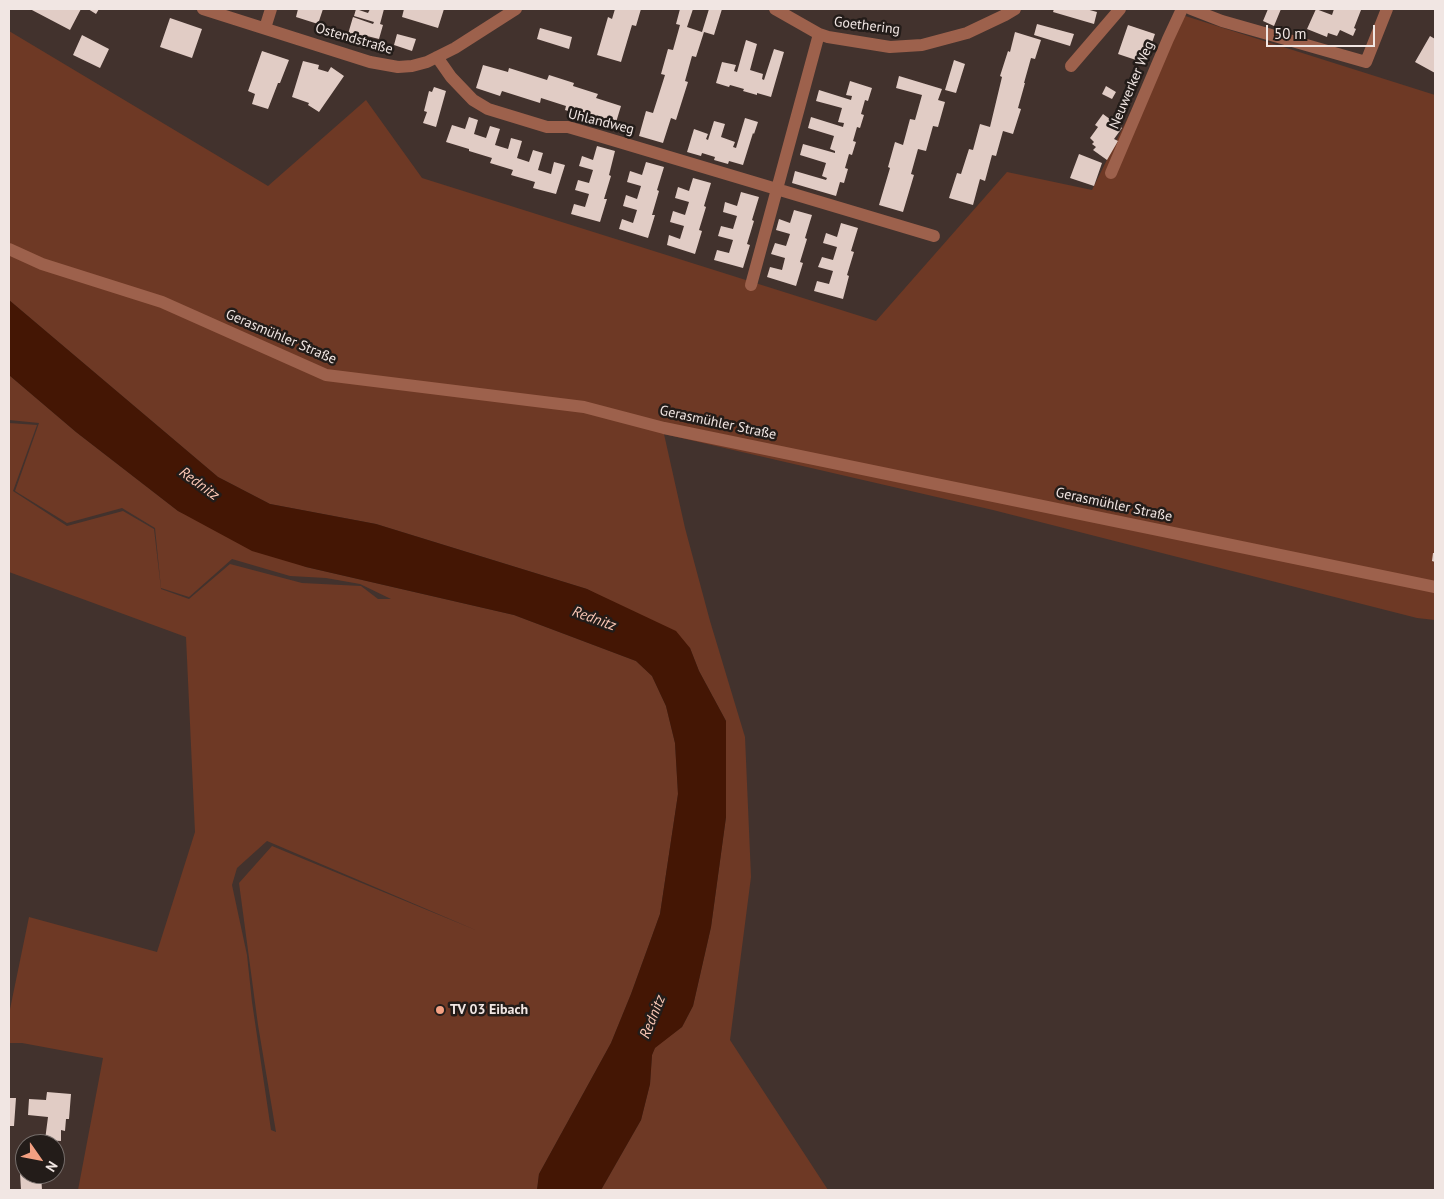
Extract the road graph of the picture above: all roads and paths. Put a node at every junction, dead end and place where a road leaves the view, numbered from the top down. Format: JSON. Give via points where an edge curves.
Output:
{"nodes":[{"id":1,"x":203,"y":9,"type":"edge"},
{"id":2,"x":271,"y":9,"type":"edge"},
{"id":3,"x":516,"y":9,"type":"edge"},
{"id":4,"x":776,"y":9,"type":"edge"},
{"id":5,"x":1015,"y":9,"type":"edge"},
{"id":6,"x":1120,"y":9,"type":"edge"},
{"id":7,"x":1182,"y":9,"type":"edge"},
{"id":8,"x":1191,"y":9,"type":"edge"},
{"id":9,"x":1387,"y":9,"type":"edge"},
{"id":10,"x":264,"y":28,"type":"junction"},
{"id":11,"x":819,"y":34,"type":"junction"},
{"id":12,"x":437,"y":57,"type":"junction"},
{"id":13,"x":1071,"y":66,"type":"dead end"},
{"id":14,"x":1111,"y":172,"type":"dead end"},
{"id":15,"x":776,"y":188,"type":"junction"},
{"id":16,"x":934,"y":236,"type":"dead end"},
{"id":17,"x":9,"y":249,"type":"edge"},
{"id":18,"x":751,"y":285,"type":"dead end"},
{"id":19,"x":1435,"y":587,"type":"edge"}],
"edges":[{"from":1,"to":10,"type":"street","name":"Ostendstraße"},
{"from":2,"to":10,"type":"street"},
{"from":3,"to":12,"type":"street","name":"Ostendstraße"},
{"from":4,"to":11,"type":"street","name":"Goethering"},
{"from":5,"to":11,"type":"street","name":"Goethering","via":[[968,33],[922,45],[890,47]]},
{"from":6,"to":13,"type":"street"},
{"from":7,"to":14,"type":"street","name":"Neuwerker Weg"},
{"from":8,"to":9,"type":"street","via":[[1366,62]]},
{"from":10,"to":12,"type":"street","name":"Ostendstraße","via":[[382,65],[412,66]]},
{"from":11,"to":15,"type":"street"},
{"from":12,"to":15,"type":"street","name":"Uhlandweg","via":[[472,100],[488,109],[547,127],[568,127]]},
{"from":15,"to":16,"type":"street","name":"Uhlandweg"},
{"from":15,"to":18,"type":"street"},
{"from":17,"to":19,"type":"street","name":"Gerasmühler Straße","via":[[42,264],[162,302],[326,375],[584,407],[664,428]]}]}
